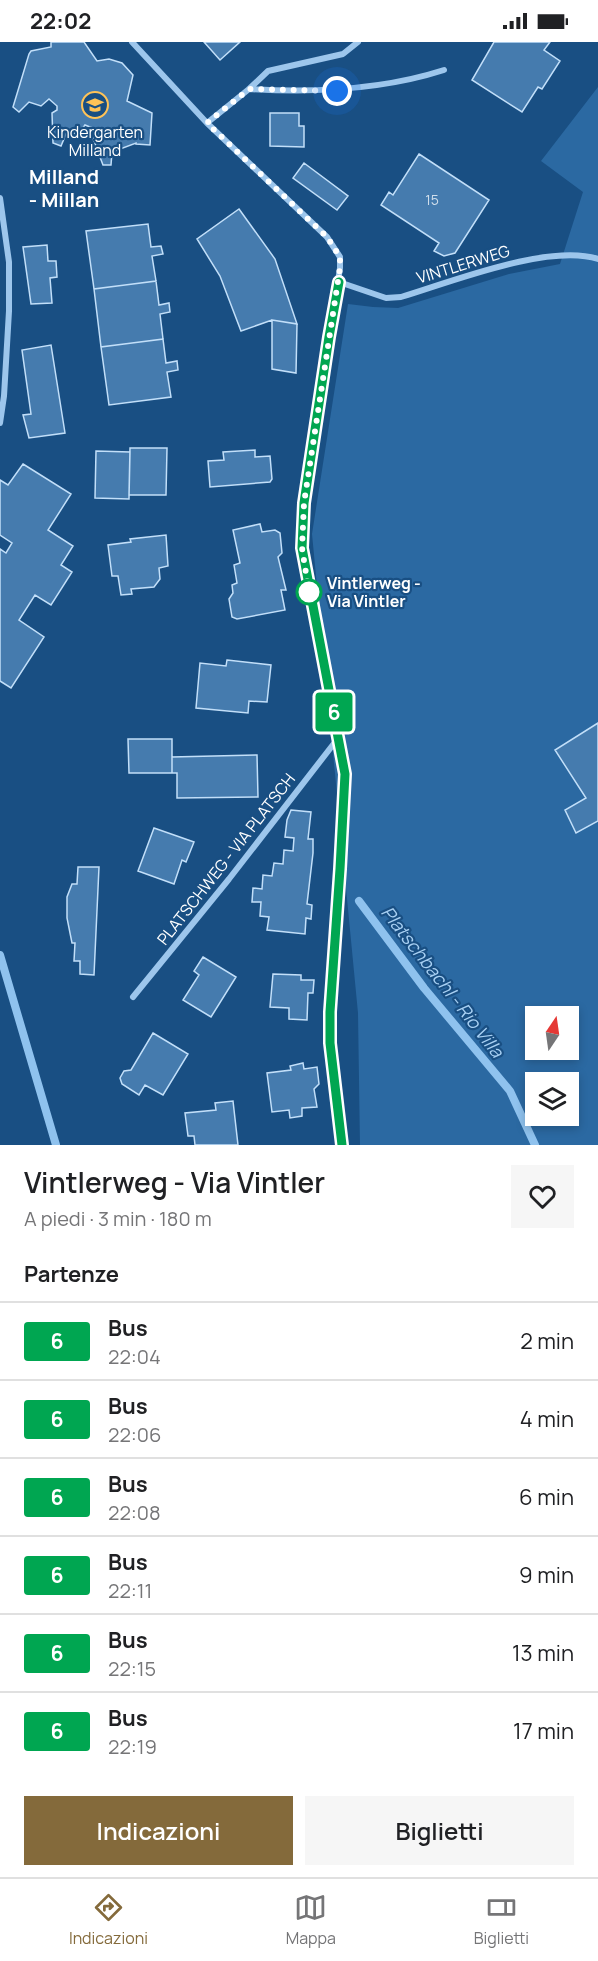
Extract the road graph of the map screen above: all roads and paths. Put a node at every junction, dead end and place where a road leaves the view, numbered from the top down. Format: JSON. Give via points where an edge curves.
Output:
{"nodes":[{"id":1,"x":132,"y":42,"type":"edge"},
{"id":2,"x":358,"y":42,"type":"edge"},
{"id":3,"x":444,"y":70,"type":"dead end"},
{"id":4,"x":249,"y":89,"type":"junction"},
{"id":5,"x":207,"y":123,"type":"junction"},
{"id":6,"x":0,"y":198,"type":"edge"},
{"id":7,"x":598,"y":259,"type":"edge"},
{"id":8,"x":339,"y":282,"type":"junction"},
{"id":9,"x":0,"y":423,"type":"edge"},
{"id":10,"x":339,"y":737,"type":"junction"},
{"id":11,"x":133,"y":997,"type":"dead end"},
{"id":12,"x":342,"y":1145,"type":"edge"}],
"edges":[{"from":1,"to":5,"type":"street"},
{"from":2,"to":4,"type":"street","via":[[343,54],[268,71]]},
{"from":3,"to":4,"type":"street","via":[[337,91]]},
{"from":4,"to":5,"type":"street"},
{"from":5,"to":8,"type":"street","via":[[334,245],[340,257]]},
{"from":6,"to":9,"type":"street","via":[[9,262]]},
{"from":7,"to":8,"type":"street","name":"VINTLERWEG","via":[[531,259],[401,297],[386,298]]},
{"from":8,"to":10,"type":"street","via":[[304,503],[302,548]]},
{"from":10,"to":11,"type":"street","name":"PLATSCHWEG - VIA PLATSCH"},
{"from":10,"to":12,"type":"street","via":[[345,774],[330,1043]]}]}
